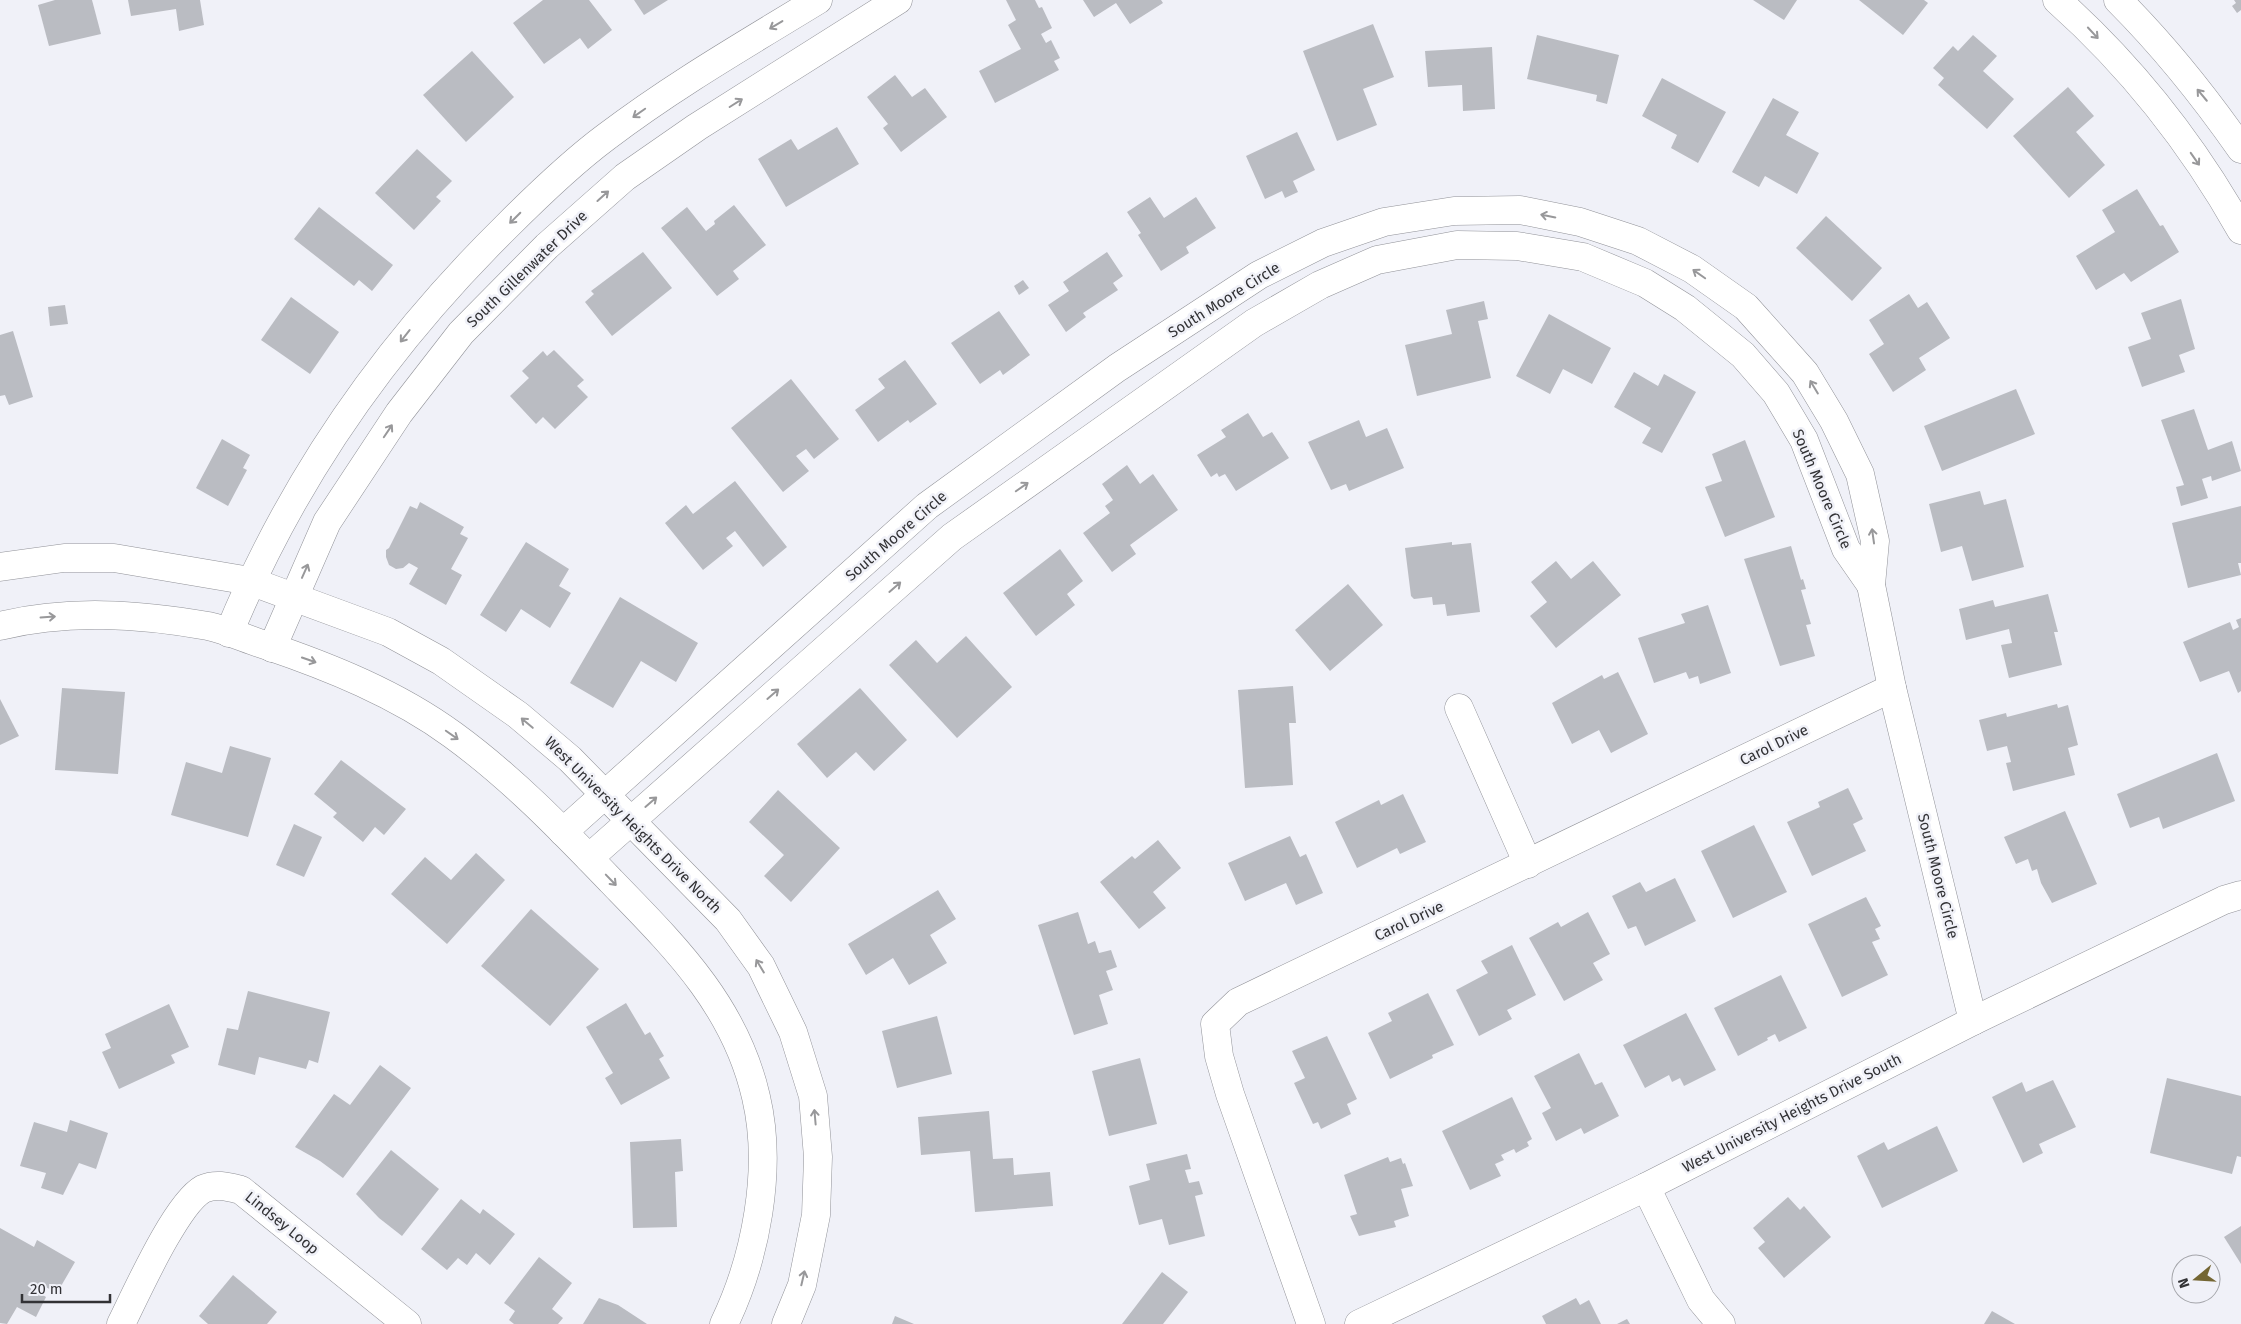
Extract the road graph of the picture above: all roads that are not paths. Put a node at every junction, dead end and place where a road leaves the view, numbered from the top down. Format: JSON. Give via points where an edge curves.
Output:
{"nodes":[{"id":1,"x":818,"y":0,"type":"edge"},
{"id":2,"x":898,"y":0,"type":"edge"},
{"id":3,"x":2057,"y":0,"type":"edge"},
{"id":4,"x":2118,"y":0,"type":"edge"},
{"id":5,"x":2241,"y":149,"type":"edge"},
{"id":6,"x":2241,"y":230,"type":"edge"},
{"id":7,"x":0,"y":566,"type":"edge"},
{"id":8,"x":250,"y":581,"type":"junction"},
{"id":9,"x":1872,"y":584,"type":"junction"},
{"id":10,"x":294,"y":596,"type":"junction"},
{"id":11,"x":0,"y":626,"type":"edge"},
{"id":12,"x":229,"y":633,"type":"junction"},
{"id":13,"x":272,"y":648,"type":"junction"},
{"id":14,"x":1892,"y":688,"type":"junction"},
{"id":15,"x":1459,"y":708,"type":"dead end"},
{"id":16,"x":605,"y":796,"type":"junction"},
{"id":17,"x":630,"y":820,"type":"junction"},
{"id":18,"x":564,"y":832,"type":"junction"},
{"id":19,"x":589,"y":858,"type":"junction"},
{"id":20,"x":1528,"y":864,"type":"junction"},
{"id":21,"x":2235,"y":894,"type":"edge"},
{"id":22,"x":1973,"y":1021,"type":"junction"},
{"id":23,"x":1646,"y":1187,"type":"junction"},
{"id":24,"x":121,"y":1324,"type":"edge"},
{"id":25,"x":407,"y":1324,"type":"edge"},
{"id":26,"x":724,"y":1324,"type":"edge"},
{"id":27,"x":786,"y":1324,"type":"edge"},
{"id":28,"x":1310,"y":1324,"type":"edge"},
{"id":29,"x":1359,"y":1324,"type":"edge"},
{"id":30,"x":1721,"y":1324,"type":"edge"}],
"edges":[{"from":1,"to":8,"type":"street","one_way":true,"via":[[686,80],[604,138],[531,202],[464,268],[406,334],[321,452]]},
{"from":10,"to":2,"type":"street","name":"South Gillenwater Drive","one_way":true,"via":[[328,522],[399,413],[461,333],[547,246],[625,177],[697,127]]},
{"from":3,"to":6,"type":"street","one_way":true,"via":[[2090,29],[2157,105],[2224,200]]},
{"from":5,"to":4,"type":"street","one_way":true,"via":[[2154,36]]},
{"from":7,"to":8,"type":"street","name":"West University Heights Drive North","via":[[64,558],[114,558]]},
{"from":8,"to":10,"type":"street","name":"West University Heights Drive North"},
{"from":8,"to":12,"type":"street"},
{"from":9,"to":14,"type":"street","name":"South Moore Circle"},
{"from":9,"to":16,"type":"street","name":"South Moore Circle","one_way":true,"via":[[1875,541],[1860,474],[1834,421],[1805,373],[1746,307],[1692,269],[1638,241],[1580,222],[1520,210],[1454,211],[1393,220],[1323,243],[1259,275],[1117,368],[943,494]]},
{"from":17,"to":9,"type":"street","name":"South Moore Circle","one_way":true,"via":[[952,537],[1254,323],[1320,285],[1378,260],[1457,244],[1517,246],[1583,257],[1644,283],[1685,308],[1744,355],[1776,393],[1804,440],[1846,549]]},
{"from":10,"to":13,"type":"street","name":"South Gillenwater Drive"},
{"from":16,"to":10,"type":"street","name":"West University Heights Drive North","one_way":true,"via":[[570,759],[518,715],[441,661],[388,632]]},
{"from":11,"to":12,"type":"street","one_way":true,"via":[[31,618],[93,613],[210,627]]},
{"from":12,"to":13,"type":"street"},
{"from":13,"to":18,"type":"street","one_way":true,"via":[[321,664],[452,734],[527,794]]},
{"from":14,"to":20,"type":"street","name":"Carol Drive"},
{"from":14,"to":22,"type":"street","name":"South Moore Circle"},
{"from":15,"to":20,"type":"street"},
{"from":16,"to":17,"type":"street","name":"West University Heights Drive North"},
{"from":16,"to":18,"type":"street","name":"South Moore Circle"},
{"from":17,"to":19,"type":"street","name":"South Moore Circle"},
{"from":27,"to":17,"type":"street","name":"West University Heights Drive North","one_way":true,"via":[[802,1285],[816,1216],[818,1156],[813,1096],[799,1050],[761,966],[728,920]]},
{"from":18,"to":19,"type":"street"},
{"from":19,"to":26,"type":"street","one_way":true,"via":[[670,941],[715,998],[756,1095],[762,1133],[755,1234],[745,1274]]},
{"from":20,"to":28,"type":"street","name":"Carol Drive","via":[[1238,1002],[1215,1024],[1219,1056],[1230,1094]]},
{"from":21,"to":22,"type":"street","name":"West University Heights Drive South"},
{"from":22,"to":23,"type":"street","name":"West University Heights Drive South"},
{"from":23,"to":29,"type":"street","name":"West University Heights Drive South"},
{"from":23,"to":30,"type":"street","via":[[1701,1300]]},
{"from":24,"to":25,"type":"street","name":"Lindsey Loop","via":[[182,1210],[203,1190],[222,1185],[241,1190]]}]}
